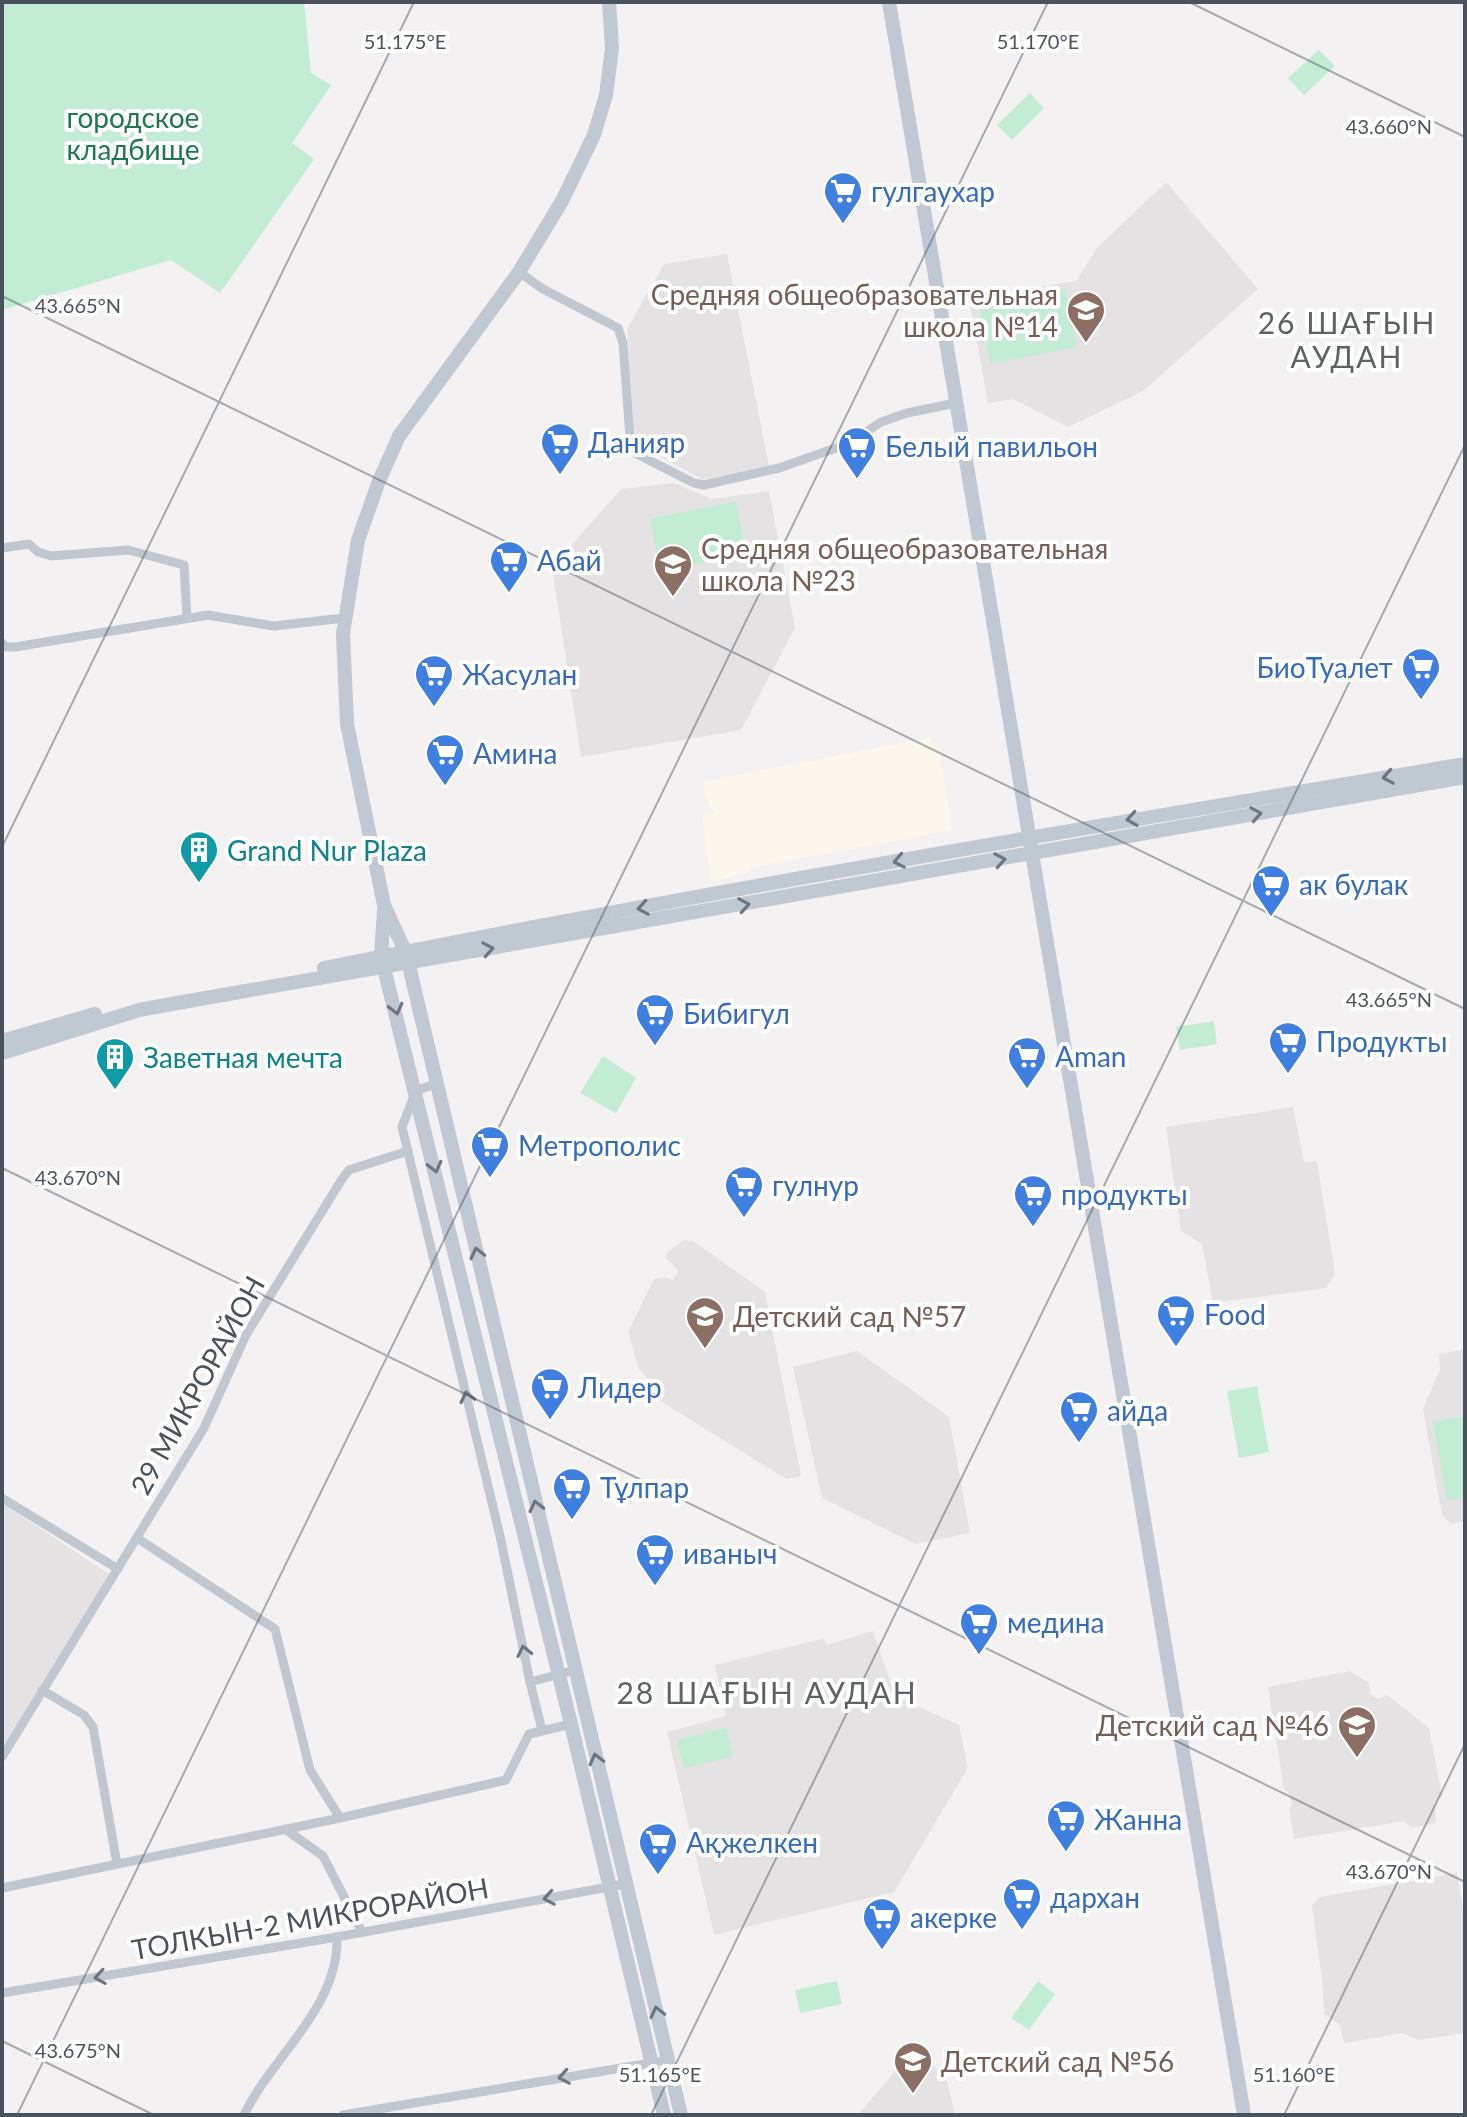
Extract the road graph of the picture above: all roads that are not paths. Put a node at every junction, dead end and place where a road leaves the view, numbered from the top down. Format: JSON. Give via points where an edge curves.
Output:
{"nodes":[{"id":1,"x":609,"y":2,"type":"edge"},
{"id":2,"x":889,"y":2,"type":"edge"},
{"id":3,"x":519,"y":272,"type":"junction"},
{"id":4,"x":956,"y":403,"type":"junction"},
{"id":5,"x":2,"y":548,"type":"edge"},
{"id":6,"x":187,"y":618,"type":"junction"},
{"id":7,"x":344,"y":618,"type":"junction"},
{"id":8,"x":2,"y":643,"type":"edge"},
{"id":9,"x":1465,"y":764,"type":"edge"},
{"id":10,"x":1465,"y":777,"type":"edge"},
{"id":11,"x":1030,"y":836,"type":"junction"},
{"id":12,"x":1033,"y":854,"type":"junction"},
{"id":13,"x":384,"y":905,"type":"junction"},
{"id":14,"x":407,"y":959,"type":"junction"},
{"id":15,"x":383,"y":962,"type":"junction"},
{"id":16,"x":176,"y":1000,"type":"junction"},
{"id":17,"x":2,"y":1041,"type":"edge"},
{"id":18,"x":2,"y":1053,"type":"edge"},
{"id":19,"x":437,"y":1083,"type":"junction"},
{"id":20,"x":416,"y":1091,"type":"junction"},
{"id":21,"x":408,"y":1151,"type":"junction"},
{"id":22,"x":2,"y":1498,"type":"edge"},
{"id":23,"x":137,"y":1538,"type":"junction"},
{"id":24,"x":118,"y":1569,"type":"junction"},
{"id":25,"x":575,"y":1670,"type":"junction"},
{"id":26,"x":559,"y":1674,"type":"junction"},
{"id":27,"x":530,"y":1682,"type":"junction"},
{"id":28,"x":42,"y":1690,"type":"junction"},
{"id":29,"x":571,"y":1724,"type":"junction"},
{"id":30,"x":542,"y":1730,"type":"junction"},
{"id":31,"x":2,"y":1757,"type":"edge"},
{"id":32,"x":340,"y":1818,"type":"junction"},
{"id":33,"x":285,"y":1829,"type":"junction"},
{"id":34,"x":117,"y":1864,"type":"junction"},
{"id":35,"x":625,"y":1884,"type":"junction"},
{"id":36,"x":609,"y":1887,"type":"junction"},
{"id":37,"x":2,"y":1888,"type":"edge"},
{"id":38,"x":362,"y":1932,"type":"junction"},
{"id":39,"x":337,"y":1937,"type":"junction"},
{"id":40,"x":2,"y":1993,"type":"edge"},
{"id":41,"x":669,"y":2060,"type":"junction"},
{"id":42,"x":652,"y":2064,"type":"junction"},
{"id":43,"x":244,"y":2115,"type":"edge"},
{"id":44,"x":343,"y":2115,"type":"edge"},
{"id":45,"x":664,"y":2115,"type":"edge"},
{"id":46,"x":681,"y":2115,"type":"edge"},
{"id":47,"x":1244,"y":2115,"type":"edge"}],
"edges":[{"from":1,"to":3,"type":"main road","via":[[612,48],[594,135]]},
{"from":2,"to":4,"type":"main road"},
{"from":3,"to":4,"type":"street","via":[[618,328],[631,451],[694,483],[779,468],[850,443],[881,422]]},
{"from":3,"to":7,"type":"main road","via":[[399,436],[358,540]]},
{"from":4,"to":11,"type":"main road"},
{"from":5,"to":6,"type":"street","via":[[29,544],[51,556],[128,550],[184,565]]},
{"from":6,"to":7,"type":"street","via":[[208,615],[274,626]]},
{"from":6,"to":8,"type":"street","via":[[15,647]]},
{"from":7,"to":13,"type":"main road","via":[[347,724]]},
{"from":9,"to":11,"type":"main road","one_way":true},
{"from":12,"to":10,"type":"main road","one_way":true},
{"from":11,"to":12,"type":"main road"},
{"from":11,"to":14,"type":"main road","one_way":true,"via":[[477,937]]},
{"from":14,"to":12,"type":"main road","one_way":true},
{"from":12,"to":47,"type":"main road"},
{"from":13,"to":14,"type":"main road"},
{"from":13,"to":15,"type":"main road"},
{"from":14,"to":15,"type":"main road"},
{"from":14,"to":19,"type":"main road"},
{"from":15,"to":16,"type":"main road"},
{"from":15,"to":20,"type":"main road","one_way":true},
{"from":16,"to":17,"type":"main road","via":[[126,1005]]},
{"from":16,"to":18,"type":"main road"},
{"from":19,"to":20,"type":"street"},
{"from":25,"to":19,"type":"main road","one_way":true},
{"from":20,"to":21,"type":"street","via":[[402,1127]]},
{"from":20,"to":26,"type":"main road","one_way":true},
{"from":21,"to":23,"type":"street","name":"29 МИКРОРАЙОН","via":[[349,1170],[342,1179],[261,1310],[204,1428]]},
{"from":27,"to":21,"type":"street","one_way":true},
{"from":22,"to":24,"type":"street"},
{"from":23,"to":24,"type":"street","name":"29 МИКРОРАЙОН"},
{"from":23,"to":32,"type":"street","via":[[275,1629],[310,1770]]},
{"from":24,"to":28,"type":"street","name":"29 МИКРОРАЙОН"},
{"from":25,"to":26,"type":"street"},
{"from":35,"to":25,"type":"main road","one_way":true},
{"from":26,"to":27,"type":"street"},
{"from":26,"to":29,"type":"main road"},
{"from":27,"to":30,"type":"street"},
{"from":28,"to":31,"type":"street","name":"29 МИКРОРАЙОН"},
{"from":28,"to":34,"type":"street","via":[[84,1715],[93,1727]]},
{"from":29,"to":30,"type":"street"},
{"from":29,"to":36,"type":"main road"},
{"from":30,"to":32,"type":"street","via":[[529,1734],[506,1780]]},
{"from":32,"to":33,"type":"street"},
{"from":33,"to":34,"type":"street"},
{"from":33,"to":38,"type":"street","via":[[323,1856]]},
{"from":34,"to":37,"type":"street"},
{"from":35,"to":36,"type":"street","name":"ТОЛКЫН-2 МИКРОРАЙОН"},
{"from":41,"to":35,"type":"main road","one_way":true},
{"from":36,"to":38,"type":"street","name":"ТОЛКЫН-2 МИКРОРАЙОН","one_way":true},
{"from":36,"to":42,"type":"main road"},
{"from":38,"to":39,"type":"street","name":"ТОЛКЫН-2 МИКРОРАЙОН"},
{"from":39,"to":40,"type":"street","name":"ТОЛКЫН-2 МИКРОРАЙОН","one_way":true},
{"from":39,"to":43,"type":"street","via":[[325,1995]]},
{"from":41,"to":42,"type":"street"},
{"from":41,"to":46,"type":"main road"},
{"from":42,"to":44,"type":"street","one_way":true},
{"from":42,"to":45,"type":"main road"}]}
